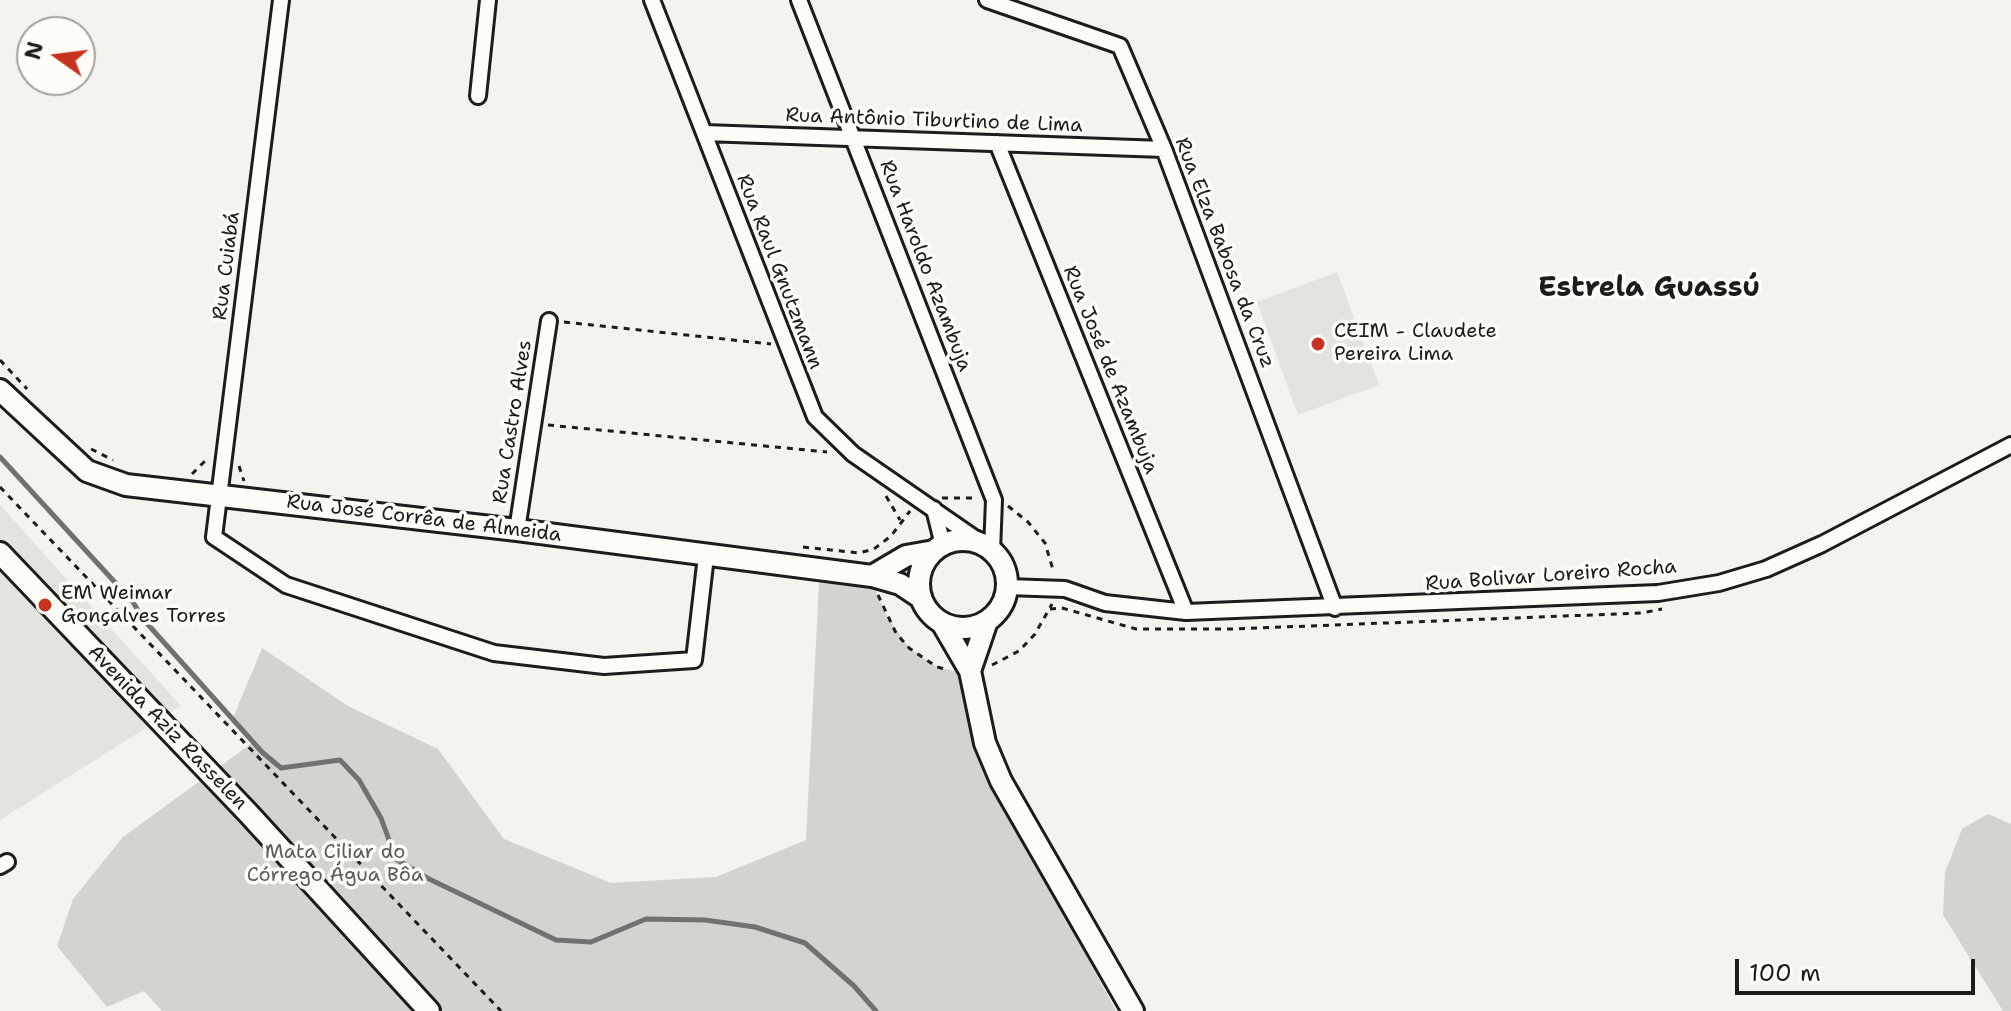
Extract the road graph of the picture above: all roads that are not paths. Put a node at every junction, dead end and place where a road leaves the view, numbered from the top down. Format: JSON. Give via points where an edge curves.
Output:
{"nodes":[{"id":1,"x":281,"y":0,"type":"edge"},
{"id":2,"x":488,"y":0,"type":"edge"},
{"id":3,"x":652,"y":0,"type":"edge"},
{"id":4,"x":799,"y":0,"type":"edge"},
{"id":5,"x":987,"y":0,"type":"edge"},
{"id":6,"x":478,"y":96,"type":"dead end"},
{"id":7,"x":704,"y":133,"type":"junction"},
{"id":8,"x":854,"y":141,"type":"junction"},
{"id":9,"x":997,"y":143,"type":"junction"},
{"id":10,"x":1164,"y":149,"type":"junction"},
{"id":11,"x":549,"y":321,"type":"road end"},
{"id":12,"x":4,"y":392,"type":"edge"},
{"id":13,"x":2011,"y":445,"type":"edge"},
{"id":14,"x":218,"y":494,"type":"junction"},
{"id":15,"x":929,"y":505,"type":"junction"},
{"id":16,"x":517,"y":530,"type":"junction"},
{"id":17,"x":938,"y":548,"type":"junction"},
{"id":18,"x":989,"y":549,"type":"junction"},
{"id":19,"x":0,"y":553,"type":"edge"},
{"id":20,"x":706,"y":556,"type":"junction"},
{"id":21,"x":872,"y":576,"type":"junction"},
{"id":22,"x":1007,"y":587,"type":"junction"},
{"id":23,"x":921,"y":598,"type":"junction"},
{"id":24,"x":1335,"y":608,"type":"junction"},
{"id":25,"x":1186,"y":612,"type":"junction"},
{"id":26,"x":987,"y":621,"type":"junction"},
{"id":27,"x":942,"y":623,"type":"junction"},
{"id":28,"x":971,"y":672,"type":"junction"},
{"id":29,"x":429,"y":1011,"type":"edge"},
{"id":30,"x":1133,"y":1011,"type":"edge"}],
"edges":[{"from":1,"to":14,"type":"street","name":"Rua Cuiabá"},
{"from":2,"to":6,"type":"street"},
{"from":3,"to":7,"type":"street","name":"Rua Raul Gnutzmann"},
{"from":4,"to":8,"type":"street","name":"Rua Haroldo Azambuja"},
{"from":5,"to":10,"type":"street","name":"Rua Elza Babosa da Cruz","via":[[1120,46]]},
{"from":7,"to":8,"type":"street","name":"Rua Antônio Tiburtino de Lima"},
{"from":7,"to":15,"type":"street","name":"Rua Raul Gnutzmann","via":[[815,417],[853,454]]},
{"from":8,"to":9,"type":"street","name":"Rua Antônio Tiburtino de Lima"},
{"from":8,"to":18,"type":"street","name":"Rua Haroldo Azambuja","via":[[994,500]]},
{"from":9,"to":10,"type":"street","name":"Rua Antônio Tiburtino de Lima"},
{"from":9,"to":25,"type":"street","name":"Rua José de Azambuja"},
{"from":10,"to":24,"type":"street","name":"Rua Elza Babosa da Cruz"},
{"from":11,"to":16,"type":"street","name":"Rua Castro Alves"},
{"from":12,"to":14,"type":"street","name":"Rua José Corrêa de Almeida","via":[[87,471],[126,485]]},
{"from":13,"to":24,"type":"street","name":"Rua Bolivar Loreiro Rocha","via":[[1822,544],[1719,583],[1589,598]]},
{"from":14,"to":16,"type":"street","name":"Rua José Corrêa de Almeida"},
{"from":14,"to":20,"type":"street","name":"Rua Cuiabá","via":[[214,537],[286,585],[494,653],[604,666],[694,660]]},
{"from":15,"to":17,"type":"street"},
{"from":15,"to":18,"type":"street","name":"Rua Raul Gnutzmann"},
{"from":16,"to":20,"type":"street","name":"Rua José Corrêa de Almeida"},
{"from":17,"to":18,"type":"street","via":[[964,540]]},
{"from":17,"to":21,"type":"street","via":[[906,556]]},
{"from":17,"to":23,"type":"street","via":[[921,572]]},
{"from":18,"to":22,"type":"street","via":[[1004,567]]},
{"from":19,"to":29,"type":"street","name":"Avenida Aziz Rasselen"},
{"from":20,"to":21,"type":"street","name":"Rua José Corrêa de Almeida"},
{"from":21,"to":23,"type":"street","name":"Rua José Corrêa de Almeida","via":[[900,584]]},
{"from":22,"to":25,"type":"street","name":"Rua Bolivar Loreiro Rocha","via":[[1065,589],[1105,603]]},
{"from":22,"to":26,"type":"street","via":[[997,612]]},
{"from":23,"to":27,"type":"street"},
{"from":24,"to":25,"type":"street","name":"Rua Bolivar Loreiro Rocha"},
{"from":26,"to":27,"type":"street","via":[[965,628]]},
{"from":26,"to":28,"type":"street"},
{"from":27,"to":28,"type":"street"},
{"from":28,"to":30,"type":"street","via":[[985,743],[1001,781]]}]}
